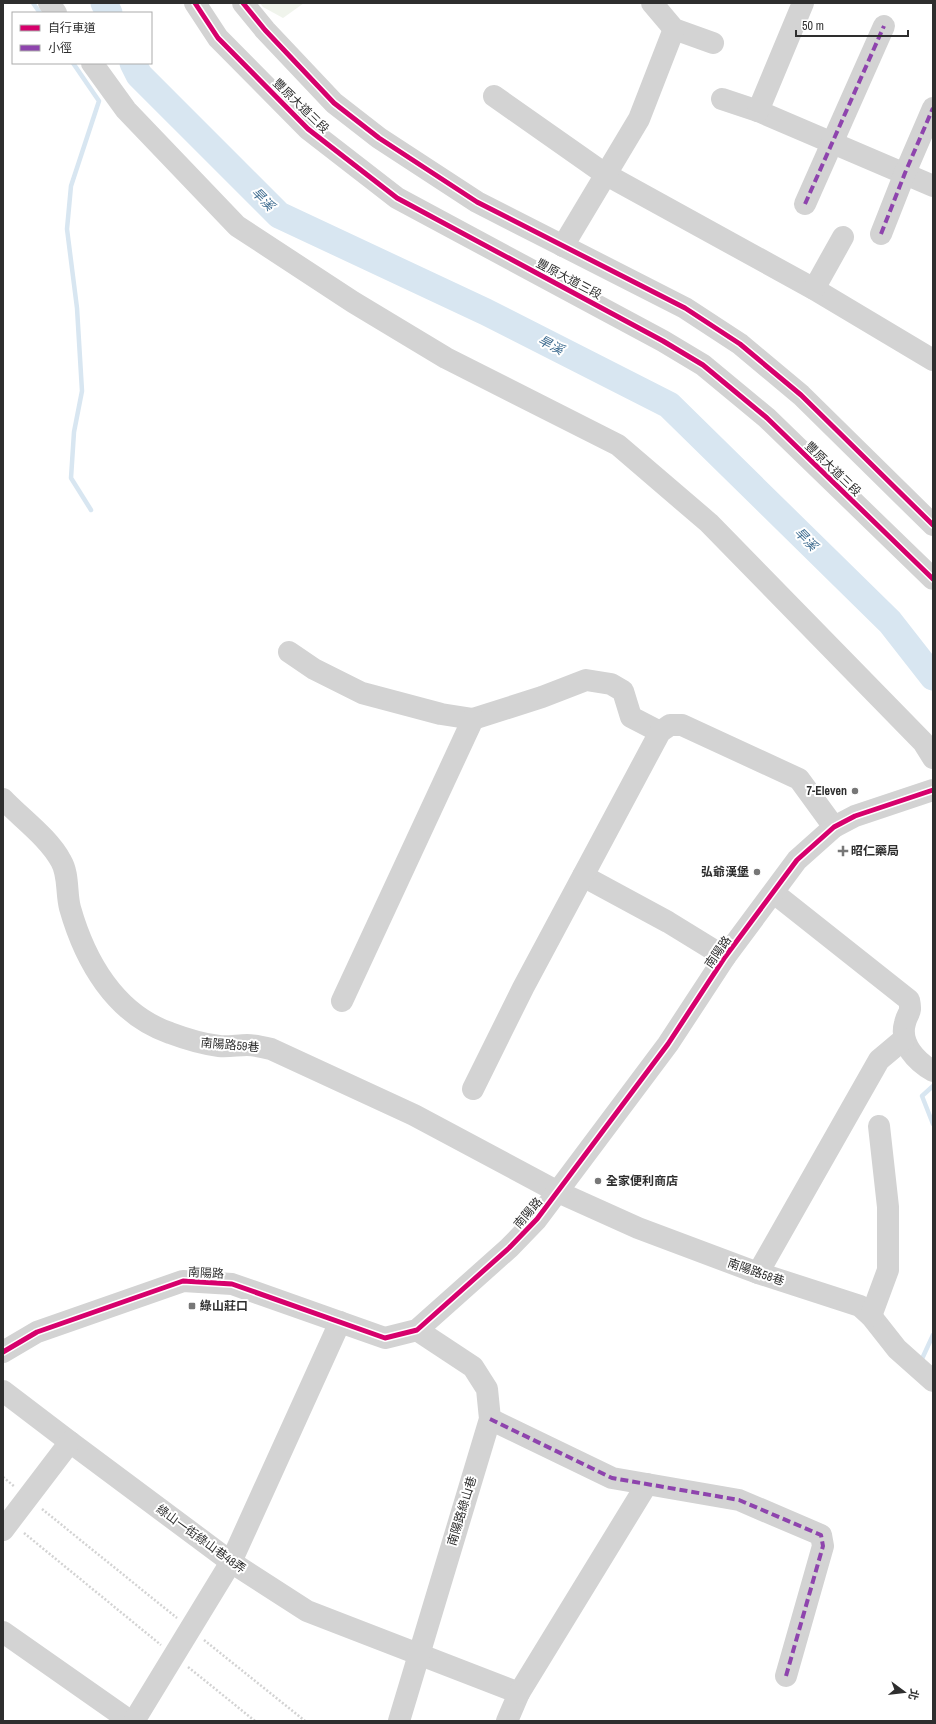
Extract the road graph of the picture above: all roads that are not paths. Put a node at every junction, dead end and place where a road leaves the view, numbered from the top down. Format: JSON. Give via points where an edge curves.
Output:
{"nodes":[{"id":1,"x":49,"y":3,"type":"edge"},
{"id":2,"x":195,"y":3,"type":"edge"},
{"id":3,"x":243,"y":3,"type":"edge"},
{"id":4,"x":652,"y":3,"type":"edge"},
{"id":5,"x":803,"y":3,"type":"edge"},
{"id":6,"x":55,"y":12,"type":"edge"},
{"id":7,"x":884,"y":26,"type":"dead end"},
{"id":8,"x":674,"y":29,"type":"junction"},
{"id":9,"x":713,"y":43,"type":"dead end"},
{"id":10,"x":93,"y":64,"type":"edge"},
{"id":11,"x":494,"y":96,"type":"dead end"},
{"id":12,"x":722,"y":99,"type":"dead end"},
{"id":13,"x":933,"y":108,"type":"edge"},
{"id":14,"x":758,"y":111,"type":"junction"},
{"id":15,"x":832,"y":144,"type":"junction"},
{"id":16,"x":905,"y":173,"type":"junction"},
{"id":17,"x":604,"y":174,"type":"junction"},
{"id":18,"x":933,"y":186,"type":"edge"},
{"id":19,"x":805,"y":204,"type":"dead end"},
{"id":20,"x":881,"y":234,"type":"dead end"},
{"id":21,"x":843,"y":237,"type":"dead end"},
{"id":22,"x":563,"y":246,"type":"junction"},
{"id":23,"x":814,"y":289,"type":"junction"},
{"id":24,"x":933,"y":360,"type":"edge"},
{"id":25,"x":933,"y":526,"type":"edge"},
{"id":26,"x":933,"y":579,"type":"edge"},
{"id":27,"x":289,"y":652,"type":"dead end"},
{"id":28,"x":473,"y":719,"type":"junction"},
{"id":29,"x":660,"y":732,"type":"junction"},
{"id":30,"x":933,"y":758,"type":"edge"},
{"id":31,"x":933,"y":790,"type":"edge"},
{"id":32,"x":3,"y":799,"type":"edge"},
{"id":33,"x":834,"y":827,"type":"junction"},
{"id":34,"x":583,"y":876,"type":"junction"},
{"id":35,"x":774,"y":893,"type":"junction"},
{"id":36,"x":725,"y":958,"type":"junction"},
{"id":37,"x":342,"y":1001,"type":"dead end"},
{"id":38,"x":904,"y":1039,"type":"junction"},
{"id":39,"x":933,"y":1071,"type":"edge"},
{"id":40,"x":473,"y":1089,"type":"dead end"},
{"id":41,"x":879,"y":1126,"type":"dead end"},
{"id":42,"x":558,"y":1192,"type":"junction"},
{"id":43,"x":758,"y":1273,"type":"junction"},
{"id":44,"x":871,"y":1316,"type":"junction"},
{"id":45,"x":340,"y":1322,"type":"junction"},
{"id":46,"x":417,"y":1330,"type":"junction"},
{"id":47,"x":3,"y":1352,"type":"edge"},
{"id":48,"x":933,"y":1381,"type":"edge"},
{"id":49,"x":3,"y":1391,"type":"edge"},
{"id":50,"x":490,"y":1419,"type":"junction"},
{"id":51,"x":70,"y":1442,"type":"junction"},
{"id":52,"x":647,"y":1484,"type":"junction"},
{"id":53,"x":12,"y":1530,"type":"edge"},
{"id":54,"x":231,"y":1562,"type":"junction"},
{"id":55,"x":3,"y":1632,"type":"edge"},
{"id":56,"x":419,"y":1654,"type":"junction"},
{"id":57,"x":786,"y":1676,"type":"dead end"},
{"id":58,"x":519,"y":1693,"type":"junction"},
{"id":59,"x":130,"y":1721,"type":"edge"},
{"id":60,"x":134,"y":1721,"type":"edge"},
{"id":61,"x":399,"y":1721,"type":"edge"},
{"id":62,"x":507,"y":1721,"type":"edge"}],
"edges":[{"from":1,"to":6,"type":"street"},
{"from":2,"to":26,"type":"street","name":"豐原大道三段","via":[[218,38],[308,130],[397,198],[703,365],[767,418]]},
{"from":3,"to":22,"type":"street","via":[[334,103],[379,138],[477,202]]},
{"from":4,"to":8,"type":"street"},
{"from":5,"to":14,"type":"street"},
{"from":7,"to":15,"type":"street"},
{"from":8,"to":9,"type":"street"},
{"from":8,"to":17,"type":"street","via":[[639,119]]},
{"from":10,"to":30,"type":"street","via":[[126,110],[237,226],[353,302],[446,358],[618,445],[709,523],[923,742]]},
{"from":11,"to":17,"type":"street"},
{"from":12,"to":14,"type":"street"},
{"from":13,"to":16,"type":"street"},
{"from":14,"to":15,"type":"street"},
{"from":15,"to":16,"type":"street"},
{"from":15,"to":19,"type":"street"},
{"from":16,"to":18,"type":"street"},
{"from":16,"to":20,"type":"street"},
{"from":17,"to":22,"type":"street"},
{"from":17,"to":23,"type":"street"},
{"from":21,"to":23,"type":"street"},
{"from":22,"to":25,"type":"street","via":[[685,308],[740,344],[801,395]]},
{"from":23,"to":24,"type":"street"},
{"from":27,"to":28,"type":"street","via":[[314,669],[362,693],[441,714]]},
{"from":28,"to":29,"type":"street","via":[[586,680],[611,684],[623,691],[631,717]]},
{"from":28,"to":37,"type":"street"},
{"from":29,"to":33,"type":"street","via":[[670,724],[682,725],[799,779]]},
{"from":29,"to":34,"type":"street"},
{"from":31,"to":33,"type":"street","name":"南陽路","via":[[855,816]]},
{"from":32,"to":42,"type":"street","name":"南陽路59巷","via":[[51,846],[62,862],[70,906],[84,950],[100,978],[143,1021],[168,1033],[194,1041],[220,1046],[248,1045],[271,1048],[414,1115]]},
{"from":33,"to":35,"type":"street","name":"南陽路","via":[[796,860]]},
{"from":34,"to":36,"type":"street","via":[[668,922]]},
{"from":34,"to":40,"type":"street"},
{"from":35,"to":36,"type":"street","name":"南陽路"},
{"from":35,"to":38,"type":"street","via":[[909,1000],[911,1010],[905,1024]]},
{"from":36,"to":42,"type":"street","name":"南陽路","via":[[668,1044]]},
{"from":38,"to":39,"type":"street","via":[[922,1065]]},
{"from":38,"to":43,"type":"street","via":[[879,1060]]},
{"from":41,"to":44,"type":"street","via":[[888,1207],[888,1270]]},
{"from":42,"to":43,"type":"street","name":"南陽路58巷","via":[[638,1228]]},
{"from":42,"to":46,"type":"street","name":"南陽路","via":[[509,1248]]},
{"from":43,"to":44,"type":"street","name":"南陽路58巷","via":[[860,1306]]},
{"from":44,"to":48,"type":"street","name":"南陽路58巷","via":[[897,1349]]},
{"from":45,"to":46,"type":"street","name":"南陽路","via":[[385,1338]]},
{"from":45,"to":47,"type":"street","name":"南陽路","via":[[232,1284],[183,1281],[37,1332]]},
{"from":45,"to":54,"type":"street"},
{"from":46,"to":50,"type":"street","name":"南陽路綠山巷","via":[[473,1367],[487,1389]]},
{"from":49,"to":51,"type":"street","name":"綠山一街綠山巷48弄"},
{"from":50,"to":52,"type":"street","via":[[612,1478]]},
{"from":50,"to":56,"type":"street","name":"南陽路綠山巷"},
{"from":51,"to":53,"type":"street"},
{"from":51,"to":54,"type":"street","name":"綠山一街綠山巷48弄"},
{"from":52,"to":57,"type":"street","via":[[739,1500],[821,1535],[823,1546]]},
{"from":52,"to":58,"type":"street"},
{"from":54,"to":56,"type":"street","name":"綠山一街綠山巷48弄","via":[[307,1611]]},
{"from":54,"to":60,"type":"street"},
{"from":55,"to":59,"type":"street"},
{"from":56,"to":58,"type":"street","name":"綠山一街綠山巷48弄"},
{"from":56,"to":61,"type":"street","name":"南陽路綠山巷"},
{"from":58,"to":62,"type":"street"}]}
